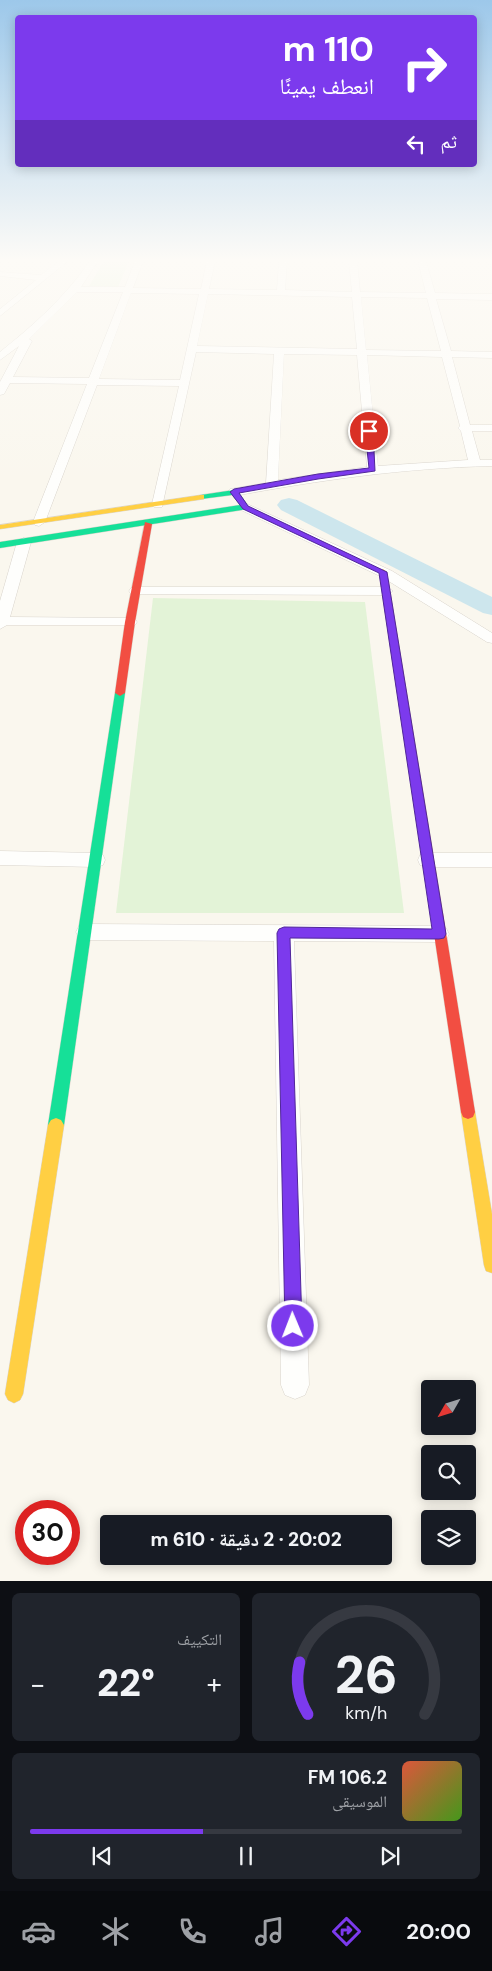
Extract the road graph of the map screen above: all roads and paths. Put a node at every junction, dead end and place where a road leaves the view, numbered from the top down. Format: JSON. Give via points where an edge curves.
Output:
{"nodes":[{"id":1,"x":28,"y":335,"type":"edge"},
{"id":2,"x":31,"y":335,"type":"edge"},
{"id":3,"x":111,"y":335,"type":"edge"},
{"id":4,"x":195,"y":335,"type":"edge"},
{"id":5,"x":360,"y":335,"type":"edge"},
{"id":6,"x":440,"y":335,"type":"edge"},
{"id":7,"x":192,"y":349,"type":"junction"},
{"id":8,"x":279,"y":351,"type":"junction"},
{"id":9,"x":362,"y":352,"type":"junction"},
{"id":10,"x":445,"y":354,"type":"junction"},
{"id":11,"x":492,"y":355,"type":"edge"},
{"id":12,"x":0,"y":357,"type":"edge"},
{"id":13,"x":6,"y":380,"type":"junction"},
{"id":14,"x":93,"y":381,"type":"junction"},
{"id":15,"x":184,"y":383,"type":"junction"},
{"id":16,"x":0,"y":392,"type":"edge"},
{"id":17,"x":464,"y":428,"type":"junction"},
{"id":18,"x":492,"y":428,"type":"edge"},
{"id":19,"x":475,"y":463,"type":"junction"},
{"id":20,"x":492,"y":463,"type":"edge"},
{"id":21,"x":373,"y":470,"type":"junction"},
{"id":22,"x":272,"y":484,"type":"junction"},
{"id":23,"x":234,"y":492,"type":"junction"},
{"id":24,"x":158,"y":504,"type":"junction"},
{"id":25,"x":245,"y":507,"type":"junction"},
{"id":26,"x":39,"y":522,"type":"junction"},
{"id":27,"x":148,"y":524,"type":"junction"},
{"id":28,"x":0,"y":527,"type":"edge"},
{"id":29,"x":24,"y":542,"type":"junction"},
{"id":30,"x":0,"y":545,"type":"edge"},
{"id":31,"x":383,"y":572,"type":"junction"},
{"id":32,"x":136,"y":591,"type":"junction"},
{"id":33,"x":386,"y":591,"type":"junction"},
{"id":34,"x":0,"y":622,"type":"edge"},
{"id":35,"x":130,"y":622,"type":"junction"},
{"id":36,"x":492,"y":639,"type":"edge"},
{"id":37,"x":0,"y":858,"type":"edge"},
{"id":38,"x":96,"y":860,"type":"junction"},
{"id":39,"x":427,"y":860,"type":"junction"},
{"id":40,"x":492,"y":860,"type":"edge"},
{"id":41,"x":86,"y":932,"type":"junction"},
{"id":42,"x":284,"y":933,"type":"junction"},
{"id":43,"x":439,"y":934,"type":"junction"},
{"id":44,"x":492,"y":1264,"type":"edge"},
{"id":45,"x":295,"y":1385,"type":"dead end"},
{"id":46,"x":14,"y":1394,"type":"dead end"}],
"edges":[{"from":1,"to":12,"type":"street"},
{"from":2,"to":13,"type":"street"},
{"from":3,"to":14,"type":"street"},
{"from":4,"to":7,"type":"street"},
{"from":5,"to":9,"type":"street"},
{"from":6,"to":10,"type":"street"},
{"from":7,"to":8,"type":"street"},
{"from":7,"to":15,"type":"street"},
{"from":8,"to":9,"type":"street"},
{"from":8,"to":22,"type":"street"},
{"from":9,"to":10,"type":"street"},
{"from":9,"to":21,"type":"street"},
{"from":10,"to":11,"type":"street"},
{"from":10,"to":17,"type":"street"},
{"from":13,"to":14,"type":"street"},
{"from":13,"to":16,"type":"street"},
{"from":14,"to":15,"type":"street"},
{"from":14,"to":26,"type":"street"},
{"from":15,"to":24,"type":"street"},
{"from":17,"to":18,"type":"street"},
{"from":17,"to":19,"type":"street"},
{"from":19,"to":20,"type":"street"},
{"from":19,"to":21,"type":"street"},
{"from":21,"to":22,"type":"street"},
{"from":22,"to":23,"type":"street"},
{"from":23,"to":24,"type":"street"},
{"from":23,"to":25,"type":"street"},
{"from":24,"to":26,"type":"street"},
{"from":25,"to":27,"type":"street"},
{"from":25,"to":31,"type":"street"},
{"from":26,"to":28,"type":"street"},
{"from":27,"to":29,"type":"street"},
{"from":27,"to":32,"type":"street"},
{"from":29,"to":30,"type":"street"},
{"from":29,"to":34,"type":"street"},
{"from":31,"to":33,"type":"street"},
{"from":31,"to":36,"type":"street"},
{"from":32,"to":33,"type":"street"},
{"from":32,"to":35,"type":"street"},
{"from":33,"to":39,"type":"street"},
{"from":34,"to":35,"type":"street"},
{"from":35,"to":38,"type":"street"},
{"from":37,"to":38,"type":"street"},
{"from":38,"to":41,"type":"street"},
{"from":39,"to":40,"type":"street"},
{"from":39,"to":43,"type":"street"},
{"from":41,"to":42,"type":"street"},
{"from":41,"to":46,"type":"street"},
{"from":42,"to":43,"type":"street"},
{"from":42,"to":45,"type":"street"},
{"from":43,"to":44,"type":"street"}]}
